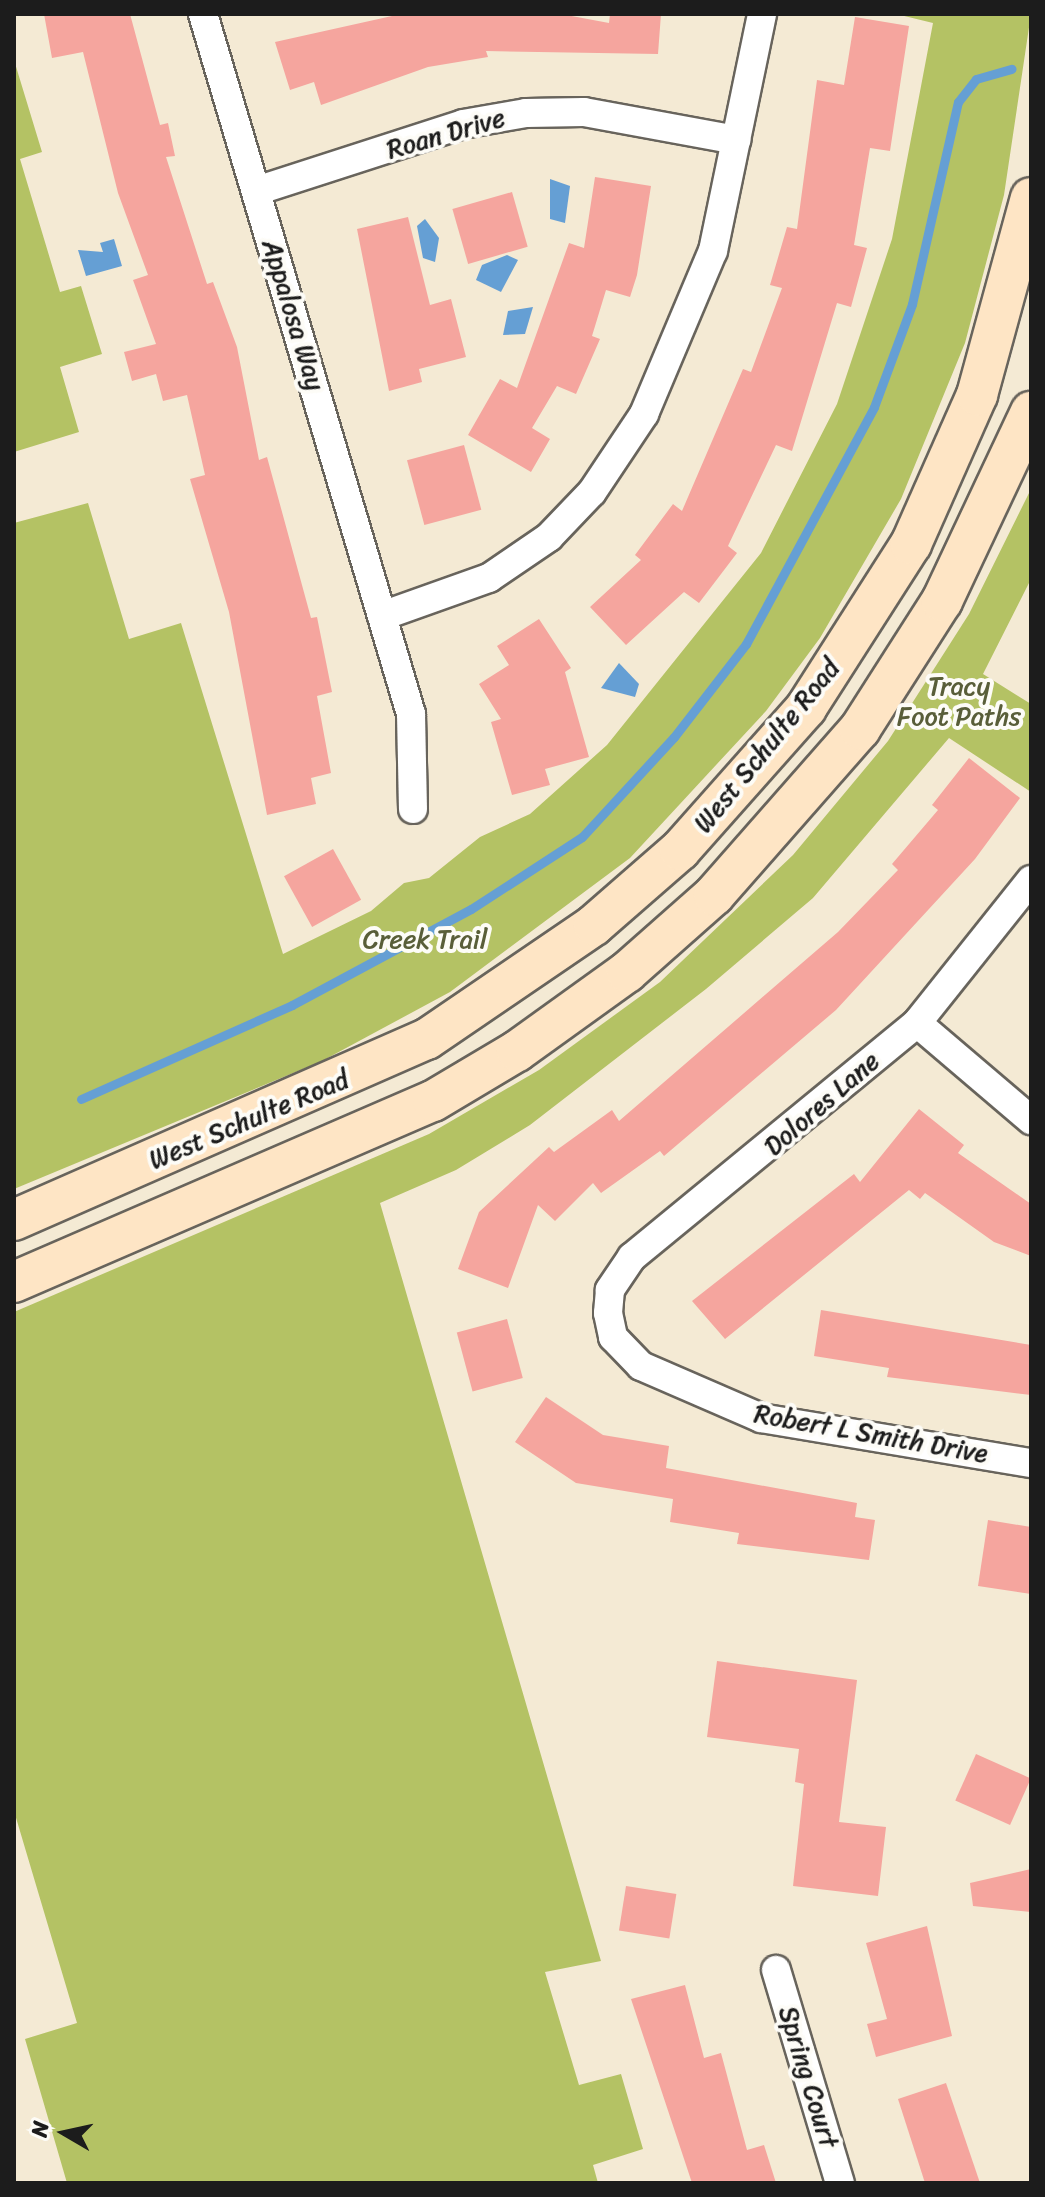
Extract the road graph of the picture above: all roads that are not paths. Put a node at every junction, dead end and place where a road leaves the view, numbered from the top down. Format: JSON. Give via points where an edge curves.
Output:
{"nodes":[{"id":1,"x":203,"y":14,"type":"edge"},
{"id":2,"x":762,"y":14,"type":"edge"},
{"id":3,"x":736,"y":140,"type":"junction"},
{"id":4,"x":256,"y":191,"type":"junction"},
{"id":5,"x":1031,"y":198,"type":"edge"},
{"id":6,"x":1031,"y":412,"type":"edge"},
{"id":7,"x":382,"y":616,"type":"junction"},
{"id":8,"x":413,"y":809,"type":"dead end"},
{"id":9,"x":1031,"y":880,"type":"edge"},
{"id":10,"x":917,"y":1023,"type":"junction"},
{"id":11,"x":1031,"y":1120,"type":"edge"},
{"id":12,"x":14,"y":1220,"type":"edge"},
{"id":13,"x":14,"y":1282,"type":"edge"},
{"id":14,"x":608,"y":1313,"type":"joint"},
{"id":15,"x":1031,"y":1463,"type":"edge"},
{"id":16,"x":776,"y":1970,"type":"dead end"},
{"id":17,"x":840,"y":2183,"type":"edge"}],
"edges":[{"from":1,"to":4,"type":"street","name":"Appalosa Way"},
{"from":2,"to":3,"type":"street"},
{"from":3,"to":4,"type":"street","name":"Roan Drive","via":[[584,112],[526,113],[463,124]]},
{"from":3,"to":7,"type":"street","via":[[713,251],[684,331],[592,492],[549,537],[489,578]]},
{"from":4,"to":7,"type":"street","name":"Appalosa Way"},
{"from":5,"to":12,"type":"main road","name":"West Schulte Road","via":[[977,395],[911,544],[806,708],[680,850],[594,925],[427,1039]]},
{"from":6,"to":13,"type":"main road","via":[[942,601],[860,729],[725,884],[627,972],[517,1051],[433,1101]]},
{"from":7,"to":8,"type":"street","name":"Appalosa Way","via":[[411,714]]},
{"from":9,"to":10,"type":"street","name":"Dolores Lane"},
{"from":10,"to":11,"type":"street"},
{"from":10,"to":14,"type":"street","name":"Dolores Lane","via":[[632,1257],[614,1281]]},
{"from":14,"to":15,"type":"street","name":"Robert L Smith Drive","via":[[613,1337],[641,1366],[761,1418]]},
{"from":16,"to":17,"type":"street","name":"Spring Court"}]}
